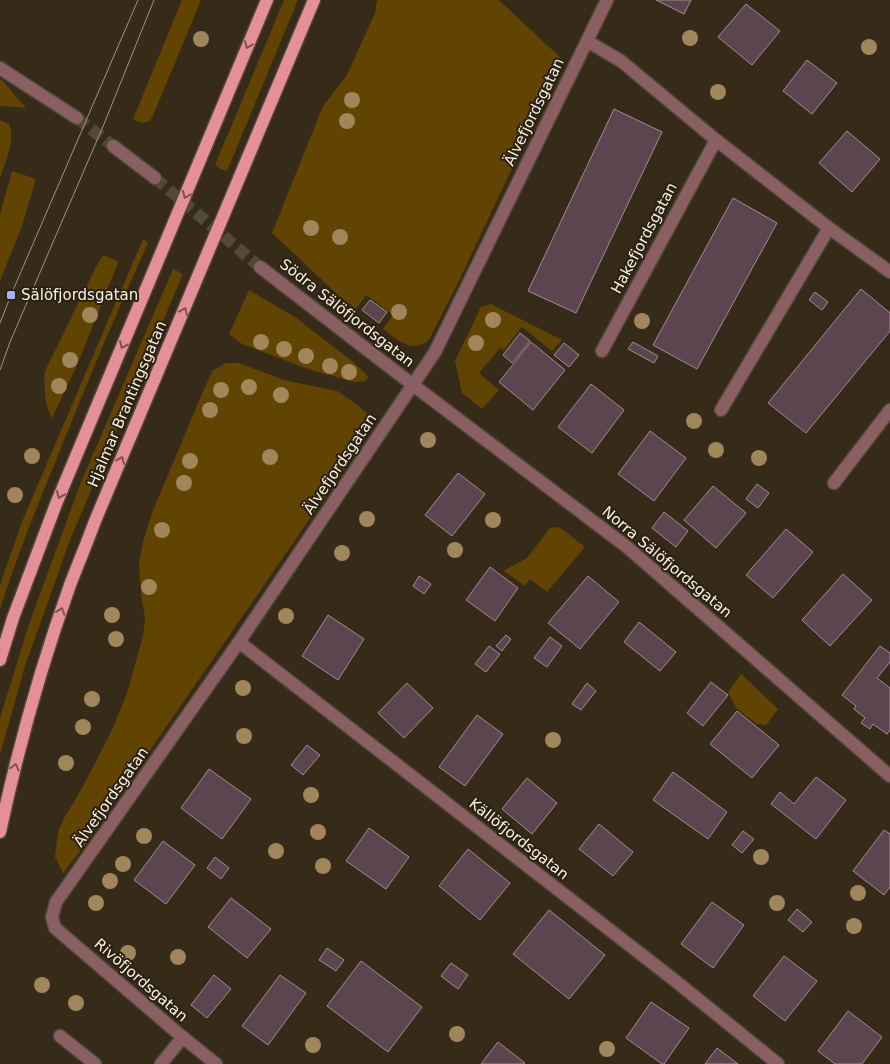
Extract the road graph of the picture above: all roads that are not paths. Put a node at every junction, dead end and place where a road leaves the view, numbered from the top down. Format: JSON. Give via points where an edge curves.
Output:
{"nodes":[{"id":1,"x":267,"y":0,"type":"edge"},
{"id":2,"x":314,"y":0,"type":"edge"},
{"id":3,"x":607,"y":0,"type":"edge"},
{"id":4,"x":587,"y":41,"type":"junction"},
{"id":5,"x":0,"y":68,"type":"edge"},
{"id":6,"x":78,"y":118,"type":"tunnel mouth"},
{"id":7,"x":716,"y":140,"type":"junction"},
{"id":8,"x":113,"y":146,"type":"tunnel mouth"},
{"id":9,"x":154,"y":178,"type":"tunnel mouth"},
{"id":10,"x":829,"y":228,"type":"junction"},
{"id":11,"x":260,"y":267,"type":"tunnel mouth"},
{"id":12,"x":890,"y":272,"type":"edge"},
{"id":13,"x":602,"y":351,"type":"dead end"},
{"id":14,"x":413,"y":385,"type":"junction"},
{"id":15,"x":721,"y":410,"type":"dead end"},
{"id":16,"x":890,"y":410,"type":"edge"},
{"id":17,"x":834,"y":483,"type":"dead end"},
{"id":18,"x":238,"y":642,"type":"junction"},
{"id":19,"x":0,"y":660,"type":"edge"},
{"id":20,"x":890,"y":776,"type":"edge"},
{"id":21,"x":0,"y":832,"type":"edge"},
{"id":22,"x":52,"y":917,"type":"joint"},
{"id":23,"x":60,"y":1036,"type":"dead end"},
{"id":24,"x":183,"y":1037,"type":"junction"},
{"id":25,"x":95,"y":1064,"type":"edge"},
{"id":26,"x":161,"y":1064,"type":"edge"},
{"id":27,"x":216,"y":1064,"type":"edge"},
{"id":28,"x":778,"y":1064,"type":"edge"}],
"edges":[{"from":1,"to":19,"type":"main road","name":"Hjalmar Brantingsgatan","one_way":true,"via":[[56,504]]},
{"from":21,"to":2,"type":"main road","name":"Hjalmar Brantingsgatan","one_way":true,"via":[[39,678],[70,584]]},
{"from":3,"to":4,"type":"street","name":"Älvefjordsgatan"},
{"from":4,"to":7,"type":"street","via":[[621,61]]},
{"from":4,"to":14,"type":"street","name":"Älvefjordsgatan","via":[[435,352]]},
{"from":5,"to":6,"type":"street"},
{"from":7,"to":10,"type":"street"},
{"from":7,"to":13,"type":"street","name":"Hakefjordsgatan"},
{"from":8,"to":9,"type":"street"},
{"from":10,"to":12,"type":"street"},
{"from":10,"to":15,"type":"street"},
{"from":11,"to":14,"type":"street","name":"Södra Sälöfjordsgatan"},
{"from":14,"to":18,"type":"street","name":"Älvefjordsgatan"},
{"from":14,"to":20,"type":"street","name":"Norra Sälöfjordsgatan","via":[[627,547]]},
{"from":16,"to":17,"type":"street"},
{"from":18,"to":22,"type":"street","name":"Älvefjordsgatan","via":[[56,902]]},
{"from":18,"to":28,"type":"street","name":"Källöfjordsgatan"},
{"from":22,"to":24,"type":"street","name":"Rivöfjordsgatan","via":[[55,928]]},
{"from":23,"to":25,"type":"street"},
{"from":24,"to":26,"type":"street"},
{"from":24,"to":27,"type":"street","name":"Rivöfjordsgatan"}]}
